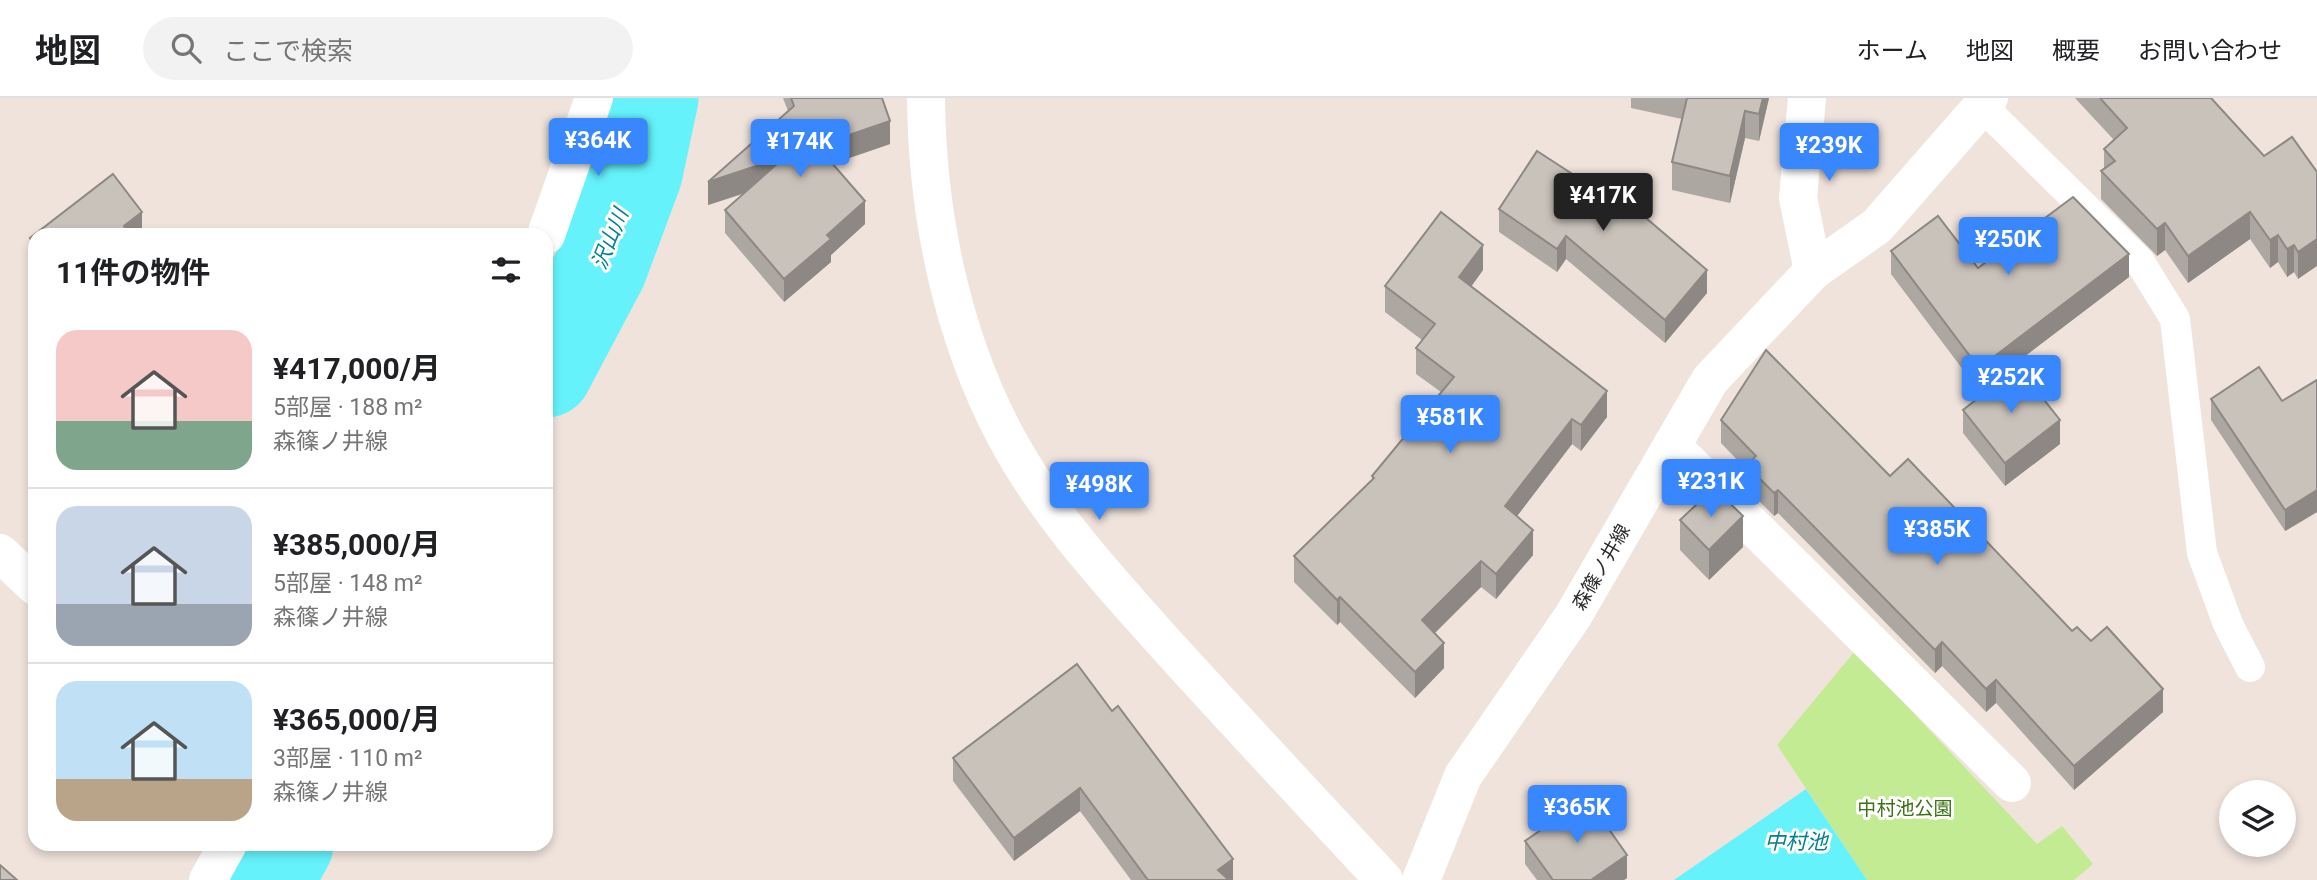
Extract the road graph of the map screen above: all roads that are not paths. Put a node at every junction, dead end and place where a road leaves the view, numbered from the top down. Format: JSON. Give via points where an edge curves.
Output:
{"nodes":[{"id":1,"x":594,"y":98,"type":"edge"},
{"id":2,"x":926,"y":98,"type":"edge"},
{"id":3,"x":1807,"y":98,"type":"edge"},
{"id":4,"x":1986,"y":102,"type":"edge"},
{"id":5,"x":548,"y":228,"type":"edge"},
{"id":6,"x":1813,"y":271,"type":"junction"},
{"id":7,"x":1672,"y":446,"type":"junction"},
{"id":8,"x":0,"y":553,"type":"edge"},
{"id":9,"x":28,"y":579,"type":"edge"},
{"id":10,"x":2250,"y":667,"type":"dead end"},
{"id":11,"x":2012,"y":783,"type":"dead end"},
{"id":12,"x":224,"y":851,"type":"edge"},
{"id":13,"x":208,"y":880,"type":"edge"},
{"id":14,"x":1384,"y":880,"type":"edge"},
{"id":15,"x":1421,"y":880,"type":"edge"}],
"edges":[{"from":1,"to":5,"type":"street"},
{"from":2,"to":14,"type":"street","via":[[936,220],[959,325],[1004,434],[1054,515],[1112,584]]},
{"from":3,"to":6,"type":"street","via":[[1798,198]]},
{"from":4,"to":6,"type":"street","name":"森篠ノ井線","via":[[1877,226]]},
{"from":4,"to":10,"type":"lane","via":[[2140,262],[2175,319],[2202,553],[2228,624]]},
{"from":6,"to":7,"type":"street","name":"森篠ノ井線","via":[[1710,380]]},
{"from":7,"to":11,"type":"street"},
{"from":7,"to":15,"type":"street","name":"森篠ノ井線","via":[[1573,616],[1463,776]]},
{"from":8,"to":9,"type":"street"},
{"from":12,"to":13,"type":"street"}]}
